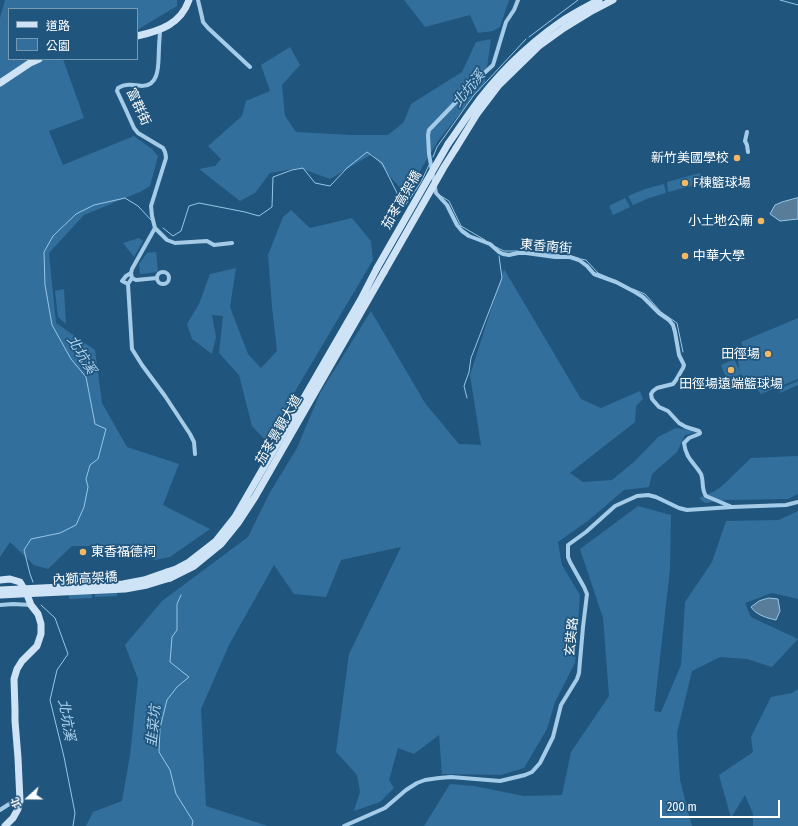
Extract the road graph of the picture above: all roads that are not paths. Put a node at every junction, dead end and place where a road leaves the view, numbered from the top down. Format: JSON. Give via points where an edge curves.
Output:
{"nodes":[{"id":1,"x":189,"y":0,"type":"edge"},
{"id":2,"x":198,"y":0,"type":"edge"},
{"id":3,"x":518,"y":0,"type":"edge"},
{"id":4,"x":599,"y":0,"type":"edge"},
{"id":5,"x":613,"y":0,"type":"edge"},
{"id":6,"x":160,"y":30,"type":"junction"},
{"id":7,"x":138,"y":36,"type":"edge"},
{"id":8,"x":37,"y":60,"type":"edge"},
{"id":9,"x":250,"y":67,"type":"dead end"},
{"id":10,"x":0,"y":83,"type":"edge"},
{"id":11,"x":747,"y":132,"type":"dead end"},
{"id":12,"x":748,"y":152,"type":"dead end"},
{"id":13,"x":155,"y":228,"type":"junction"},
{"id":14,"x":232,"y":243,"type":"dead end"},
{"id":15,"x":377,"y":268,"type":"joint"},
{"id":16,"x":384,"y":272,"type":"joint"},
{"id":17,"x":130,"y":273,"type":"junction"},
{"id":18,"x":132,"y":278,"type":"junction"},
{"id":19,"x":157,"y":278,"type":"dead end"},
{"id":20,"x":128,"y":284,"type":"junction"},
{"id":21,"x":194,"y":454,"type":"dead end"},
{"id":22,"x":798,"y":502,"type":"edge"},
{"id":23,"x":732,"y":507,"type":"junction"},
{"id":24,"x":169,"y":575,"type":"junction"},
{"id":25,"x":0,"y":580,"type":"edge"},
{"id":26,"x":0,"y":590,"type":"edge"},
{"id":27,"x":26,"y":592,"type":"junction"},
{"id":28,"x":0,"y":595,"type":"edge"},
{"id":29,"x":13,"y":604,"type":"junction"},
{"id":30,"x":0,"y":605,"type":"edge"},
{"id":31,"x":31,"y":605,"type":"junction"},
{"id":32,"x":15,"y":710,"type":"junction"},
{"id":33,"x":20,"y":797,"type":"junction"},
{"id":34,"x":0,"y":810,"type":"edge"},
{"id":35,"x":5,"y":826,"type":"edge"},
{"id":36,"x":10,"y":826,"type":"edge"},
{"id":37,"x":344,"y":826,"type":"edge"}],
"edges":[{"from":1,"to":6,"type":"street","via":[[182,15]]},
{"from":2,"to":9,"type":"street","via":[[203,22]]},
{"from":3,"to":23,"type":"street","name":"東香南街","via":[[506,22],[493,65],[429,130],[429,154],[436,193],[447,205],[462,231],[486,242],[503,254],[526,253],[579,260],[594,274],[616,282],[643,297],[669,320],[673,325],[684,368],[673,384],[653,391],[652,399],[679,423],[699,430],[699,434],[684,443],[687,456],[701,474],[704,494]]},
{"from":4,"to":15,"type":"street","name":"茄苳高架橋","bridge":true,"via":[[559,22],[497,78],[448,144]]},
{"from":5,"to":16,"type":"street","name":"茄苳高架橋","bridge":true,"via":[[570,24],[539,46],[499,85],[477,114],[444,167]]},
{"from":6,"to":7,"type":"street"},
{"from":6,"to":13,"type":"street","name":"富群街","via":[[155,80],[146,86],[126,84],[117,91],[134,128],[165,151],[166,158],[152,206]]},
{"from":8,"to":10,"type":"street"},
{"from":11,"to":12,"type":"street","via":[[744,140]]},
{"from":13,"to":14,"type":"street","via":[[167,240],[175,243]]},
{"from":13,"to":17,"type":"street"},
{"from":15,"to":24,"type":"street","name":"茄苳景觀大道","via":[[235,517],[216,541]]},
{"from":16,"to":24,"type":"street","name":"茄苳景觀大道","via":[[238,523],[221,544],[194,566]]},
{"from":17,"to":18,"type":"street"},
{"from":17,"to":20,"type":"street","via":[[122,281]]},
{"from":18,"to":19,"type":"street"},
{"from":18,"to":20,"type":"street"},
{"from":20,"to":21,"type":"street","via":[[132,349],[190,434],[194,442]]},
{"from":22,"to":23,"type":"street","name":"玄奘路","via":[[786,506]]},
{"from":23,"to":37,"type":"street","name":"玄奘路","via":[[687,510],[648,494],[637,496],[615,506],[568,545],[568,557],[587,594],[579,673],[561,705],[553,737],[540,763],[532,772],[500,781],[451,777],[425,780],[406,790],[385,808]]},
{"from":24,"to":26,"type":"street","name":"內獅高架橋","bridge":true,"via":[[124,584]]},
{"from":24,"to":28,"type":"street","name":"內獅高架橋","bridge":true,"via":[[147,585],[125,589]]},
{"from":25,"to":27,"type":"street","via":[[20,582]]},
{"from":27,"to":29,"type":"street"},
{"from":27,"to":31,"type":"street"},
{"from":29,"to":30,"type":"street"},
{"from":29,"to":31,"type":"street"},
{"from":31,"to":32,"type":"street","via":[[38,614],[41,634],[37,646],[17,669],[14,679]]},
{"from":32,"to":33,"type":"street"},
{"from":32,"to":36,"type":"street","via":[[19,721],[23,801],[21,810]]},
{"from":33,"to":34,"type":"street"},
{"from":33,"to":35,"type":"street","via":[[18,810]]}]}
